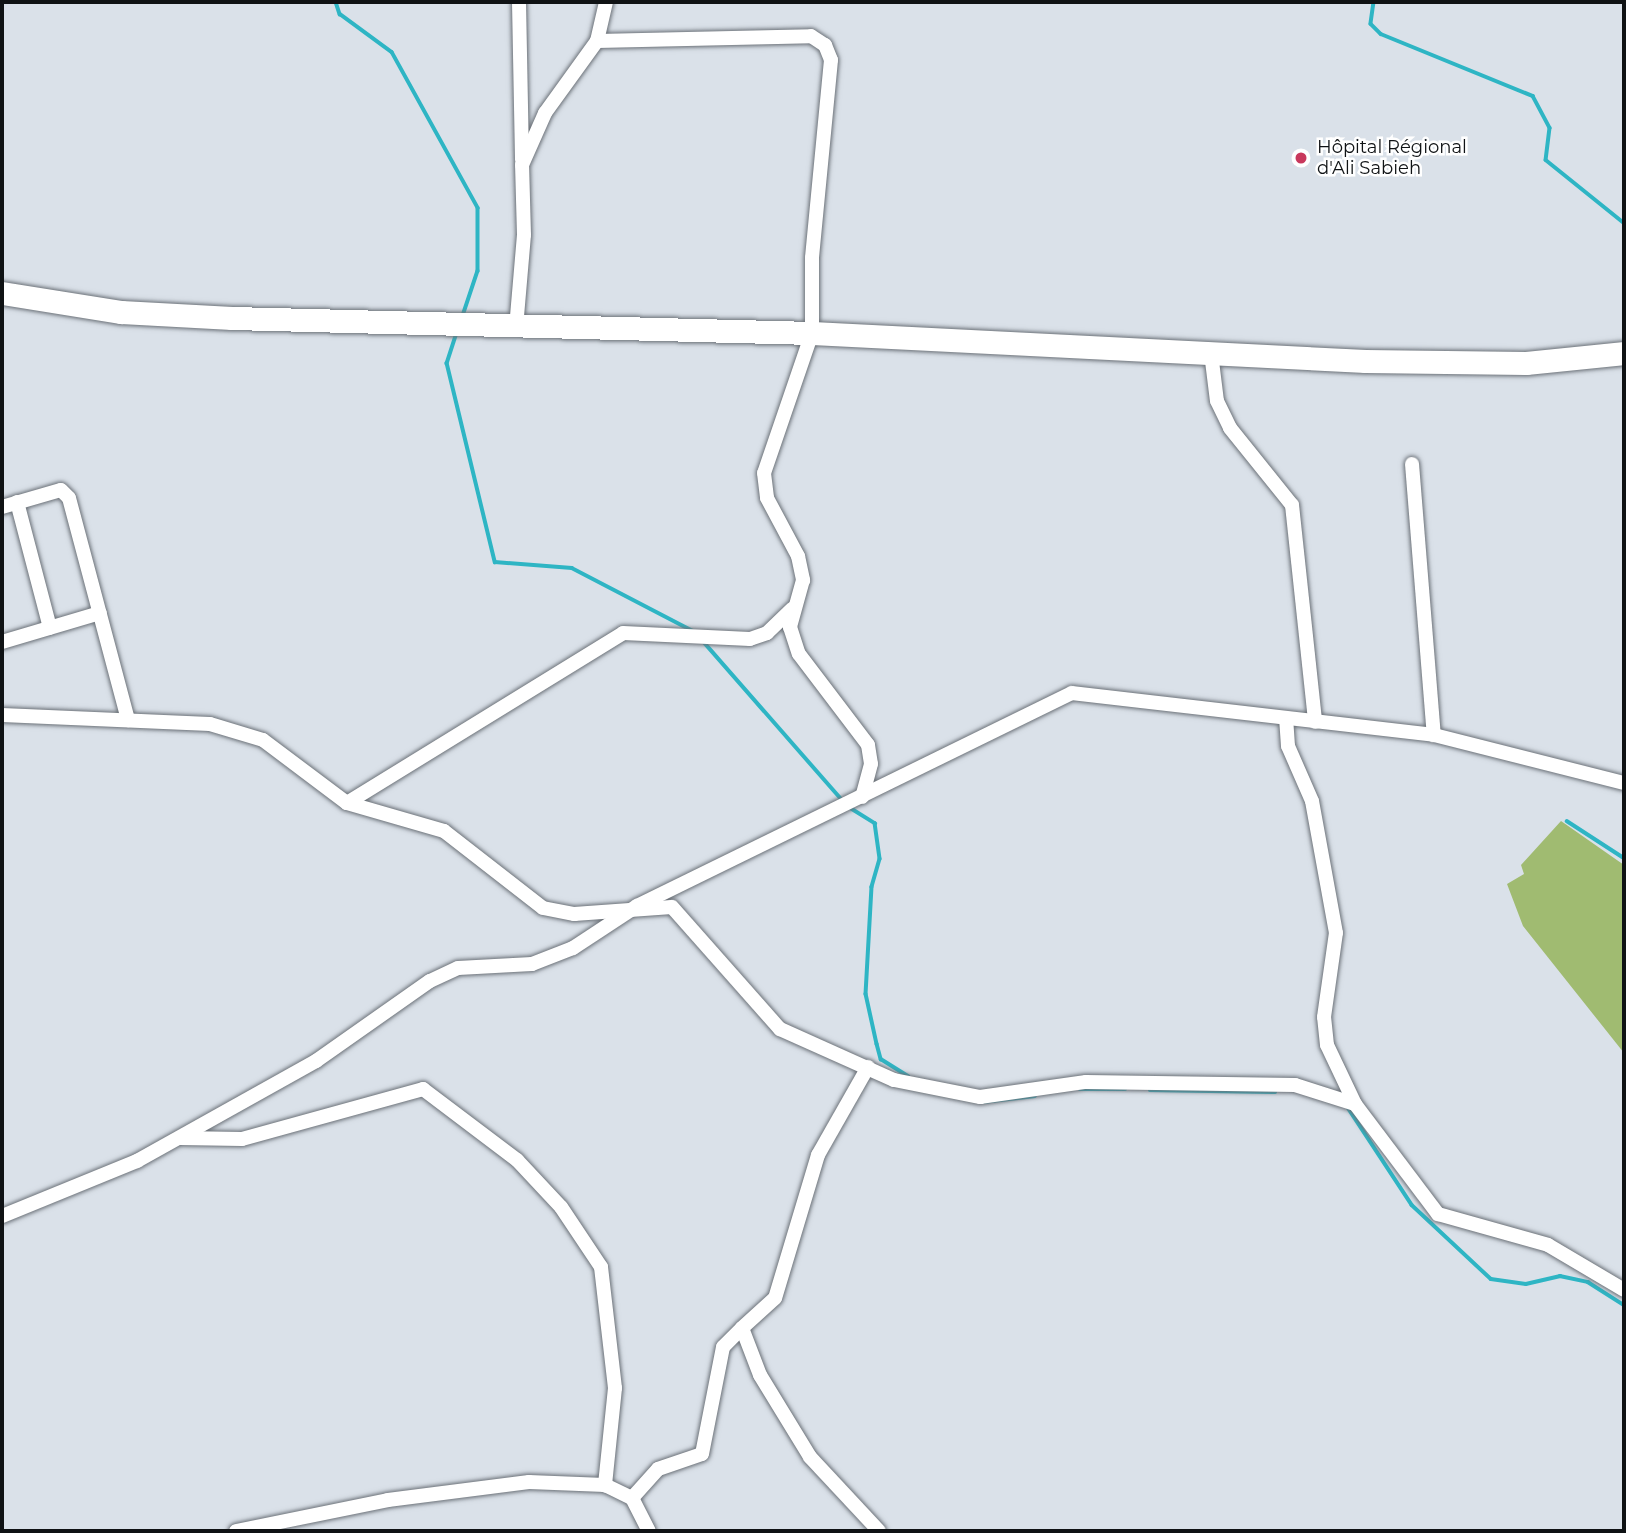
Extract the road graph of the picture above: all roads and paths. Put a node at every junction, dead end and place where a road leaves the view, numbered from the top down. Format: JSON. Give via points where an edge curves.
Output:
{"nodes":[{"id":1,"x":519,"y":2,"type":"edge"},
{"id":2,"x":606,"y":2,"type":"edge"},
{"id":3,"x":597,"y":41,"type":"junction"},
{"id":4,"x":522,"y":165,"type":"junction"},
{"id":5,"x":2,"y":293,"type":"edge"},
{"id":6,"x":516,"y":328,"type":"junction"},
{"id":7,"x":812,"y":333,"type":"junction"},
{"id":8,"x":1211,"y":353,"type":"junction"},
{"id":9,"x":1624,"y":353,"type":"edge"},
{"id":10,"x":1412,"y":464,"type":"dead end"},
{"id":11,"x":17,"y":502,"type":"junction"},
{"id":12,"x":2,"y":506,"type":"edge"},
{"id":13,"x":796,"y":605,"type":"junction"},
{"id":14,"x":100,"y":613,"type":"junction"},
{"id":15,"x":50,"y":628,"type":"junction"},
{"id":16,"x":2,"y":642,"type":"edge"},
{"id":17,"x":2,"y":715,"type":"edge"},
{"id":18,"x":1286,"y":719,"type":"junction"},
{"id":19,"x":128,"y":720,"type":"junction"},
{"id":20,"x":1315,"y":722,"type":"junction"},
{"id":21,"x":1434,"y":735,"type":"junction"},
{"id":22,"x":1624,"y":783,"type":"edge"},
{"id":23,"x":863,"y":797,"type":"junction"},
{"id":24,"x":346,"y":803,"type":"junction"},
{"id":25,"x":637,"y":906,"type":"junction"},
{"id":26,"x":868,"y":1067,"type":"junction"},
{"id":27,"x":1355,"y":1104,"type":"junction"},
{"id":28,"x":178,"y":1138,"type":"junction"},
{"id":29,"x":2,"y":1216,"type":"edge"},
{"id":30,"x":1624,"y":1290,"type":"edge"},
{"id":31,"x":742,"y":1328,"type":"junction"},
{"id":32,"x":605,"y":1485,"type":"junction"},
{"id":33,"x":632,"y":1498,"type":"junction"},
{"id":34,"x":236,"y":1531,"type":"edge"},
{"id":35,"x":649,"y":1531,"type":"edge"},
{"id":36,"x":879,"y":1531,"type":"edge"}],
"edges":[{"from":1,"to":4,"type":"street"},
{"from":2,"to":3,"type":"street"},
{"from":3,"to":4,"type":"street","via":[[545,113]]},
{"from":3,"to":7,"type":"street","via":[[811,36],[825,45],[831,60],[811,258]]},
{"from":4,"to":6,"type":"street","via":[[524,236]]},
{"from":5,"to":6,"type":"main road","via":[[121,312]]},
{"from":6,"to":7,"type":"main road"},
{"from":7,"to":8,"type":"main road"},
{"from":7,"to":13,"type":"street","via":[[764,473],[767,498],[798,556],[803,580]]},
{"from":8,"to":9,"type":"main road","via":[[1526,363]]},
{"from":8,"to":20,"type":"street","via":[[1217,401],[1230,428],[1292,505]]},
{"from":10,"to":21,"type":"street"},
{"from":11,"to":12,"type":"street"},
{"from":11,"to":14,"type":"street","via":[[61,490],[69,498]]},
{"from":11,"to":15,"type":"street"},
{"from":13,"to":23,"type":"street","via":[[790,627],[799,654],[868,745],[871,764]]},
{"from":13,"to":24,"type":"street","via":[[780,624],[750,639],[624,634]]},
{"from":14,"to":15,"type":"street"},
{"from":14,"to":19,"type":"street"},
{"from":15,"to":16,"type":"street"},
{"from":17,"to":19,"type":"street"},
{"from":18,"to":20,"type":"street"},
{"from":18,"to":23,"type":"street","via":[[1072,693]]},
{"from":18,"to":27,"type":"street","via":[[1288,746],[1312,801],[1336,933],[1324,1017],[1326,1045]]},
{"from":19,"to":24,"type":"street","via":[[210,724],[263,740]]},
{"from":20,"to":21,"type":"street"},
{"from":21,"to":22,"type":"street"},
{"from":23,"to":25,"type":"street"},
{"from":24,"to":25,"type":"street","via":[[444,831],[543,908],[592,914]]},
{"from":25,"to":26,"type":"street","via":[[672,907],[780,1028]]},
{"from":25,"to":28,"type":"street","via":[[573,948],[532,964],[481,964],[430,981],[337,1048]]},
{"from":26,"to":27,"type":"street","via":[[936,1093],[980,1097],[1135,1081],[1295,1085]]},
{"from":26,"to":31,"type":"street","via":[[818,1155],[775,1298]]},
{"from":27,"to":30,"type":"street","via":[[1438,1213],[1548,1245]]},
{"from":28,"to":29,"type":"street"},
{"from":28,"to":32,"type":"street","via":[[242,1139],[423,1089],[517,1160],[561,1207],[601,1267],[615,1388]]},
{"from":31,"to":33,"type":"street","via":[[723,1347],[702,1454],[658,1469]]},
{"from":31,"to":36,"type":"street","via":[[760,1375],[810,1457]]},
{"from":32,"to":33,"type":"street"},
{"from":32,"to":34,"type":"street","via":[[529,1482],[388,1500]]},
{"from":33,"to":35,"type":"street"}]}
